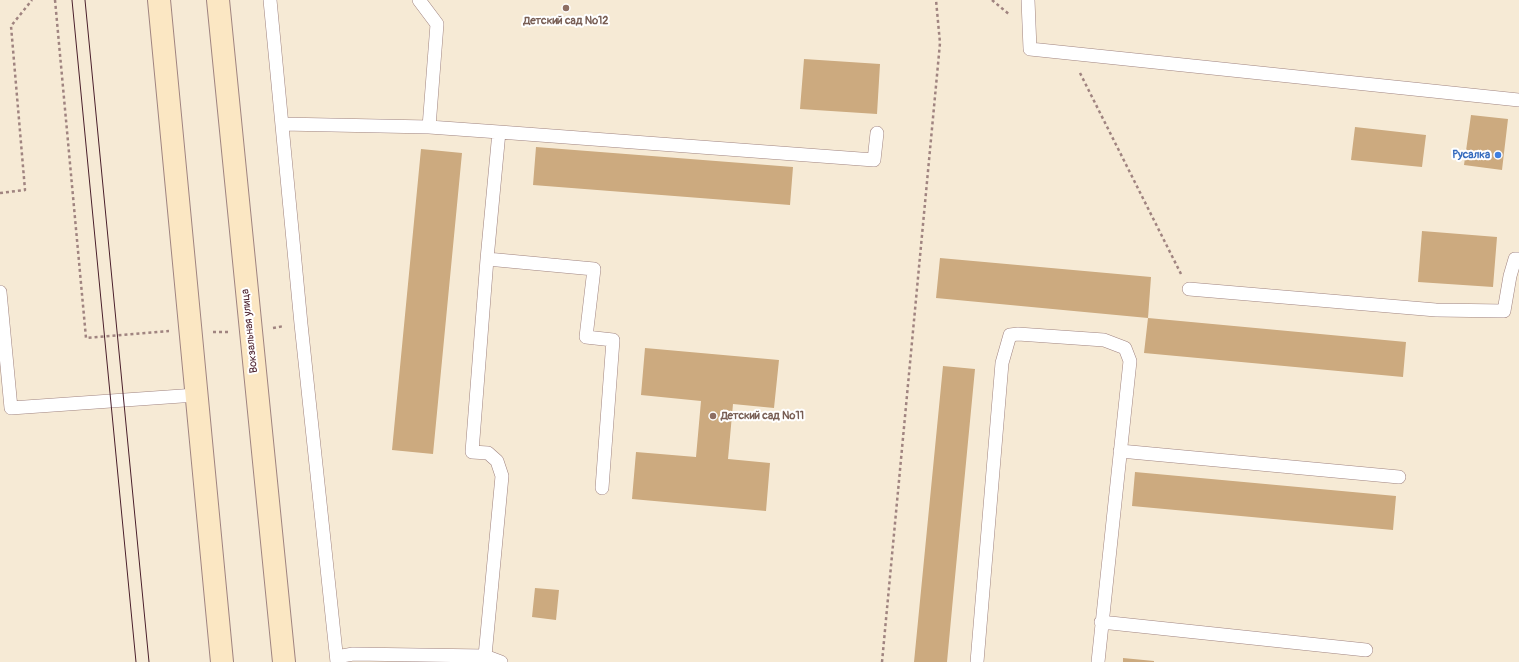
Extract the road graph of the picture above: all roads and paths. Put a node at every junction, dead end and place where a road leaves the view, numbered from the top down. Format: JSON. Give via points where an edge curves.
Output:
{"nodes":[{"id":1,"x":32,"y":0,"type":"edge"},
{"id":2,"x":55,"y":0,"type":"edge"},
{"id":3,"x":159,"y":0,"type":"edge"},
{"id":4,"x":218,"y":0,"type":"edge"},
{"id":5,"x":270,"y":0,"type":"edge"},
{"id":6,"x":419,"y":0,"type":"edge"},
{"id":7,"x":936,"y":0,"type":"edge"},
{"id":8,"x":1028,"y":0,"type":"edge"},
{"id":9,"x":1070,"y":53,"type":"junction"},
{"id":10,"x":1519,"y":100,"type":"edge"},
{"id":11,"x":282,"y":124,"type":"junction"},
{"id":12,"x":429,"y":127,"type":"junction"},
{"id":13,"x":499,"y":132,"type":"junction"},
{"id":14,"x":877,"y":132,"type":"dead end"},
{"id":15,"x":0,"y":193,"type":"edge"},
{"id":16,"x":487,"y":259,"type":"junction"},
{"id":17,"x":1519,"y":259,"type":"edge"},
{"id":18,"x":1189,"y":289,"type":"joint"},
{"id":19,"x":0,"y":292,"type":"edge"},
{"id":20,"x":175,"y":331,"type":"dead end"},
{"id":21,"x":212,"y":332,"type":"dead end"},
{"id":22,"x":234,"y":332,"type":"dead end"},
{"id":23,"x":196,"y":396,"type":"junction"},
{"id":24,"x":1120,"y":451,"type":"junction"},
{"id":25,"x":1399,"y":477,"type":"dead end"},
{"id":26,"x":602,"y":488,"type":"dead end"},
{"id":27,"x":1101,"y":622,"type":"junction"},
{"id":28,"x":1366,"y":650,"type":"dead end"},
{"id":29,"x":485,"y":656,"type":"junction"},
{"id":30,"x":337,"y":659,"type":"edge"},
{"id":31,"x":222,"y":662,"type":"edge"},
{"id":32,"x":284,"y":662,"type":"edge"},
{"id":33,"x":501,"y":662,"type":"edge"},
{"id":34,"x":882,"y":662,"type":"edge"},
{"id":35,"x":977,"y":662,"type":"edge"},
{"id":36,"x":1098,"y":662,"type":"edge"}],
"edges":[{"from":1,"to":15,"type":"path","via":[[10,26],[25,190]]},
{"from":2,"to":20,"type":"path","via":[[86,338]]},
{"from":3,"to":23,"type":"main road"},
{"from":4,"to":32,"type":"main road","name":"Вокзальная улица"},
{"from":5,"to":11,"type":"lane"},
{"from":6,"to":12,"type":"lane","via":[[437,24]]},
{"from":7,"to":34,"type":"path","via":[[940,43]]},
{"from":8,"to":9,"type":"lane","via":[[1030,49]]},
{"from":9,"to":10,"type":"lane"},
{"from":9,"to":18,"type":"path"},
{"from":11,"to":12,"type":"lane"},
{"from":11,"to":30,"type":"lane"},
{"from":12,"to":13,"type":"lane"},
{"from":13,"to":14,"type":"lane","via":[[874,160]]},
{"from":13,"to":16,"type":"lane"},
{"from":16,"to":26,"type":"lane","via":[[594,269],[586,337],[613,340]]},
{"from":16,"to":29,"type":"lane","via":[[472,452],[488,453],[497,461],[502,476]]},
{"from":17,"to":18,"type":"lane","via":[[1515,259],[1510,276],[1504,311],[1436,310]]},
{"from":19,"to":23,"type":"lane","via":[[11,408]]},
{"from":21,"to":22,"type":"path"},
{"from":23,"to":31,"type":"main road"},
{"from":24,"to":25,"type":"lane"},
{"from":24,"to":27,"type":"lane"},
{"from":24,"to":35,"type":"lane","via":[[1130,361],[1125,348],[1104,340],[1018,334],[1010,336],[1002,362]]},
{"from":27,"to":28,"type":"lane"},
{"from":27,"to":36,"type":"lane"},
{"from":29,"to":30,"type":"lane","via":[[353,654]]},
{"from":29,"to":33,"type":"lane"}]}
